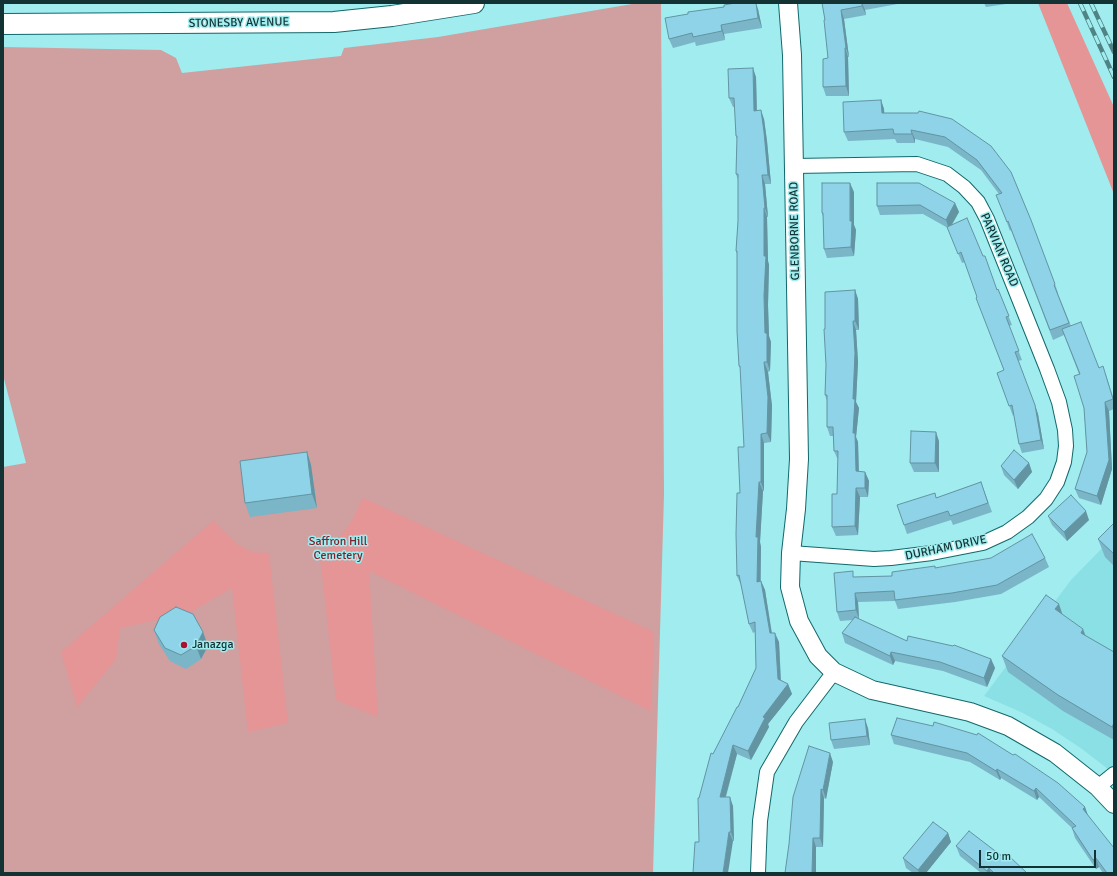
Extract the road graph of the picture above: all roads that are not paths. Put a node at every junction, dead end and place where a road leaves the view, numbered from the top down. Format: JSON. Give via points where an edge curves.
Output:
{"nodes":[{"id":1,"x":788,"y":3,"type":"edge"},
{"id":2,"x":462,"y":4,"type":"edge"},
{"id":3,"x":3,"y":24,"type":"edge"},
{"id":4,"x":794,"y":166,"type":"junction"},
{"id":5,"x":1047,"y":369,"type":"joint"},
{"id":6,"x":791,"y":553,"type":"junction"},
{"id":7,"x":834,"y":672,"type":"junction"},
{"id":8,"x":1114,"y":774,"type":"edge"},
{"id":9,"x":1098,"y":787,"type":"junction"},
{"id":10,"x":1114,"y":804,"type":"edge"},
{"id":11,"x":758,"y":873,"type":"edge"}],
"edges":[{"from":1,"to":4,"type":"street","name":"GLENBORNE ROAD","via":[[792,55]]},
{"from":2,"to":3,"type":"main road","name":"STONESBY AVENUE","via":[[392,16],[334,22]]},
{"from":4,"to":5,"type":"street","name":"PARVIAN ROAD","via":[[917,164],[947,174],[964,187],[978,202],[987,219]]},
{"from":4,"to":6,"type":"street","name":"GLENBORNE ROAD","via":[[799,459]]},
{"from":5,"to":6,"type":"street","name":"DURHAM DRIVE","via":[[1059,402],[1065,430],[1064,462],[1057,482],[1046,499],[1028,517],[1007,532],[983,543],[903,558],[874,559]]},
{"from":6,"to":7,"type":"street","name":"GLENBORNE ROAD","via":[[790,587],[799,621],[818,656]]},
{"from":7,"to":9,"type":"street","name":"GLENBORNE ROAD","via":[[872,690],[970,712],[1008,726],[1055,753]]},
{"from":7,"to":11,"type":"street","via":[[796,722],[767,772],[760,821]]},
{"from":8,"to":9,"type":"street"},
{"from":9,"to":10,"type":"street","name":"GLENBORNE ROAD"}]}
